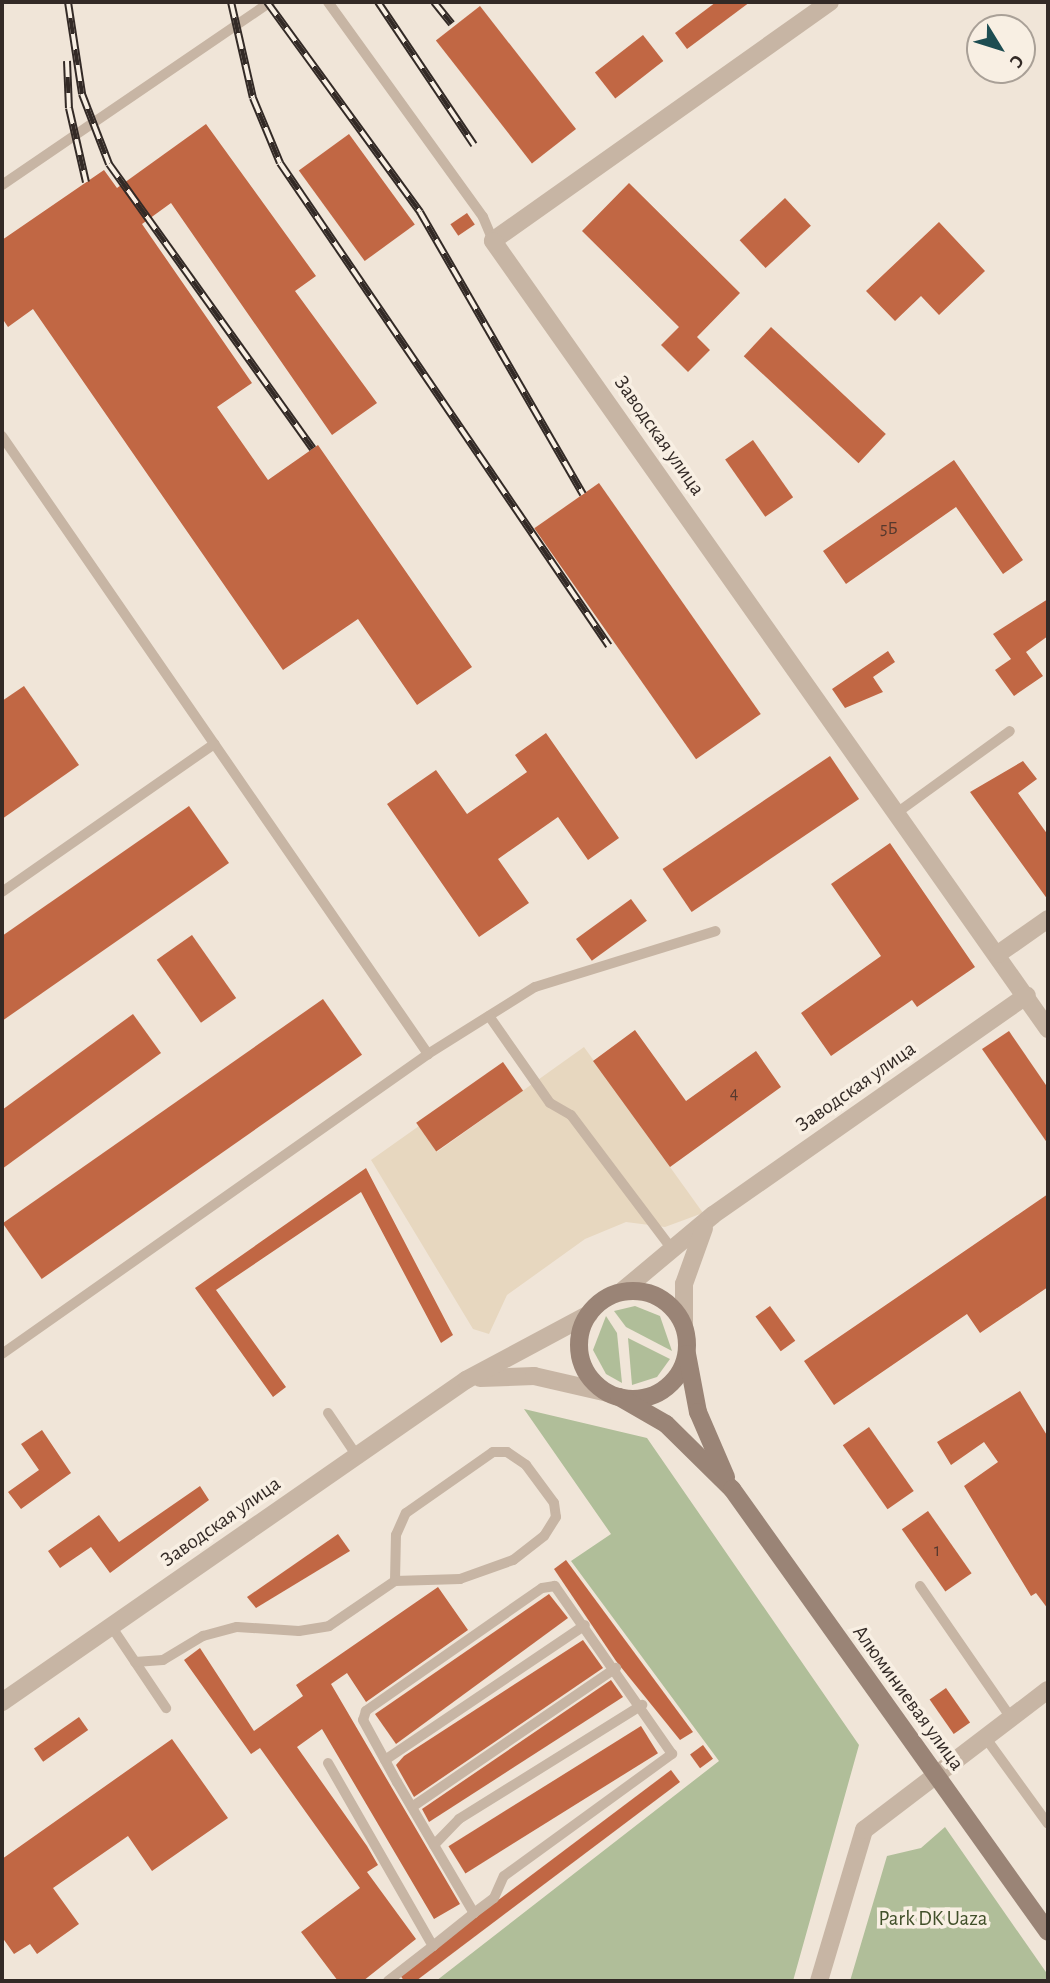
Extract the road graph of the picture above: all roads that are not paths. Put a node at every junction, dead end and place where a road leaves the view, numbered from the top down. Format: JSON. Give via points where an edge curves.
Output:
{"nodes":[{"id":1,"x":270,"y":2,"type":"edge"},
{"id":2,"x":328,"y":2,"type":"edge"},
{"id":3,"x":830,"y":2,"type":"edge"},
{"id":4,"x":2,"y":185,"type":"edge"},
{"id":5,"x":493,"y":241,"type":"junction"},
{"id":6,"x":2,"y":436,"type":"edge"},
{"id":7,"x":1010,"y":731,"type":"dead end"},
{"id":8,"x":214,"y":744,"type":"junction"},
{"id":9,"x":898,"y":812,"type":"junction"},
{"id":10,"x":2,"y":892,"type":"edge"},
{"id":11,"x":1048,"y":919,"type":"edge"},
{"id":12,"x":716,"y":931,"type":"dead end"},
{"id":13,"x":998,"y":954,"type":"junction"},
{"id":14,"x":1027,"y":995,"type":"junction"},
{"id":15,"x":489,"y":1016,"type":"junction"},
{"id":16,"x":1048,"y":1029,"type":"edge"},
{"id":17,"x":428,"y":1054,"type":"junction"},
{"id":18,"x":712,"y":1216,"type":"junction"},
{"id":19,"x":672,"y":1250,"type":"junction"},
{"id":20,"x":621,"y":1292,"type":"junction"},
{"id":21,"x":589,"y":1314,"type":"junction"},
{"id":22,"x":684,"y":1325,"type":"junction"},
{"id":23,"x":687,"y":1352,"type":"junction"},
{"id":24,"x":2,"y":1354,"type":"edge"},
{"id":25,"x":466,"y":1380,"type":"junction"},
{"id":26,"x":613,"y":1395,"type":"junction"},
{"id":27,"x":328,"y":1413,"type":"dead end"},
{"id":28,"x":357,"y":1456,"type":"junction"},
{"id":29,"x":732,"y":1489,"type":"junction"},
{"id":30,"x":395,"y":1581,"type":"junction"},
{"id":31,"x":920,"y":1586,"type":"dead end"},
{"id":32,"x":585,"y":1625,"type":"junction"},
{"id":33,"x":111,"y":1626,"type":"junction"},
{"id":34,"x":135,"y":1662,"type":"junction"},
{"id":35,"x":616,"y":1668,"type":"junction"},
{"id":36,"x":1048,"y":1690,"type":"edge"},
{"id":37,"x":2,"y":1702,"type":"edge"},
{"id":38,"x":642,"y":1705,"type":"junction"},
{"id":39,"x":166,"y":1708,"type":"dead end"},
{"id":40,"x":1011,"y":1718,"type":"junction"},
{"id":41,"x":985,"y":1737,"type":"junction"},
{"id":42,"x":385,"y":1760,"type":"junction"},
{"id":43,"x":328,"y":1763,"type":"dead end"},
{"id":44,"x":936,"y":1773,"type":"junction"},
{"id":45,"x":412,"y":1807,"type":"junction"},
{"id":46,"x":1048,"y":1824,"type":"edge"},
{"id":47,"x":434,"y":1845,"type":"junction"},
{"id":48,"x":474,"y":1913,"type":"junction"},
{"id":49,"x":1048,"y":1930,"type":"edge"},
{"id":50,"x":433,"y":1946,"type":"junction"},
{"id":51,"x":388,"y":1981,"type":"edge"},
{"id":52,"x":819,"y":1981,"type":"edge"}],
"edges":[{"from":1,"to":4,"type":"lane"},
{"from":2,"to":5,"type":"lane","via":[[483,217]]},
{"from":3,"to":5,"type":"street"},
{"from":5,"to":9,"type":"street","name":"Заводская улица"},
{"from":6,"to":8,"type":"lane"},
{"from":7,"to":9,"type":"lane"},
{"from":8,"to":10,"type":"lane"},
{"from":8,"to":17,"type":"lane"},
{"from":9,"to":13,"type":"street","name":"Заводская улица"},
{"from":11,"to":13,"type":"street"},
{"from":12,"to":15,"type":"lane","via":[[535,987]]},
{"from":13,"to":14,"type":"street","name":"Заводская улица"},
{"from":14,"to":16,"type":"street","name":"Заводская улица"},
{"from":14,"to":18,"type":"street","name":"Заводская улица"},
{"from":15,"to":17,"type":"lane"},
{"from":15,"to":19,"type":"lane","via":[[550,1103],[571,1115]]},
{"from":17,"to":24,"type":"lane"},
{"from":18,"to":19,"type":"street","name":"Заводская улица"},
{"from":18,"to":22,"type":"street","via":[[688,1267]]},
{"from":19,"to":20,"type":"street","name":"Заводская улица"},
{"from":20,"to":21,"type":"main road"},
{"from":20,"to":22,"type":"main road","via":[[652,1294]]},
{"from":21,"to":25,"type":"street","name":"Заводская улица"},
{"from":21,"to":26,"type":"main road","via":[[579,1354],[591,1379]]},
{"from":22,"to":23,"type":"main road"},
{"from":23,"to":26,"type":"main road","via":[[667,1387],[643,1398]]},
{"from":23,"to":29,"type":"main road","via":[[698,1412]]},
{"from":25,"to":26,"type":"street","via":[[513,1374]]},
{"from":25,"to":28,"type":"street","name":"Заводская улица"},
{"from":26,"to":29,"type":"main road","via":[[666,1424]]},
{"from":27,"to":28,"type":"lane"},
{"from":28,"to":33,"type":"street","name":"Заводская улица"},
{"from":29,"to":44,"type":"main road","name":"Алюминиевая улица"},
{"from":30,"to":30,"type":"lane","via":[[396,1535],[406,1513],[493,1452],[507,1452],[526,1465],[554,1503],[556,1517],[544,1536],[513,1560],[460,1579]]},
{"from":30,"to":34,"type":"lane","via":[[329,1626],[299,1631],[237,1627],[203,1636],[163,1660]]},
{"from":31,"to":40,"type":"lane"},
{"from":32,"to":35,"type":"lane"},
{"from":32,"to":42,"type":"lane"},
{"from":32,"to":42,"type":"lane","via":[[555,1586],[542,1588],[366,1711],[363,1720]]},
{"from":33,"to":34,"type":"lane"},
{"from":33,"to":37,"type":"street","name":"Заводская улица"},
{"from":34,"to":39,"type":"lane"},
{"from":35,"to":38,"type":"lane"},
{"from":35,"to":45,"type":"lane"},
{"from":36,"to":40,"type":"street"},
{"from":38,"to":47,"type":"lane","via":[[459,1819]]},
{"from":38,"to":48,"type":"lane","via":[[672,1754],[504,1876],[503,1888]]},
{"from":40,"to":41,"type":"street"},
{"from":41,"to":44,"type":"street"},
{"from":41,"to":46,"type":"lane"},
{"from":42,"to":45,"type":"lane"},
{"from":43,"to":50,"type":"lane"},
{"from":44,"to":49,"type":"main road","name":"Алюминиевая улица"},
{"from":44,"to":52,"type":"street","via":[[864,1830]]},
{"from":45,"to":47,"type":"lane"},
{"from":47,"to":48,"type":"lane"},
{"from":48,"to":50,"type":"lane"},
{"from":50,"to":51,"type":"lane"}]}
